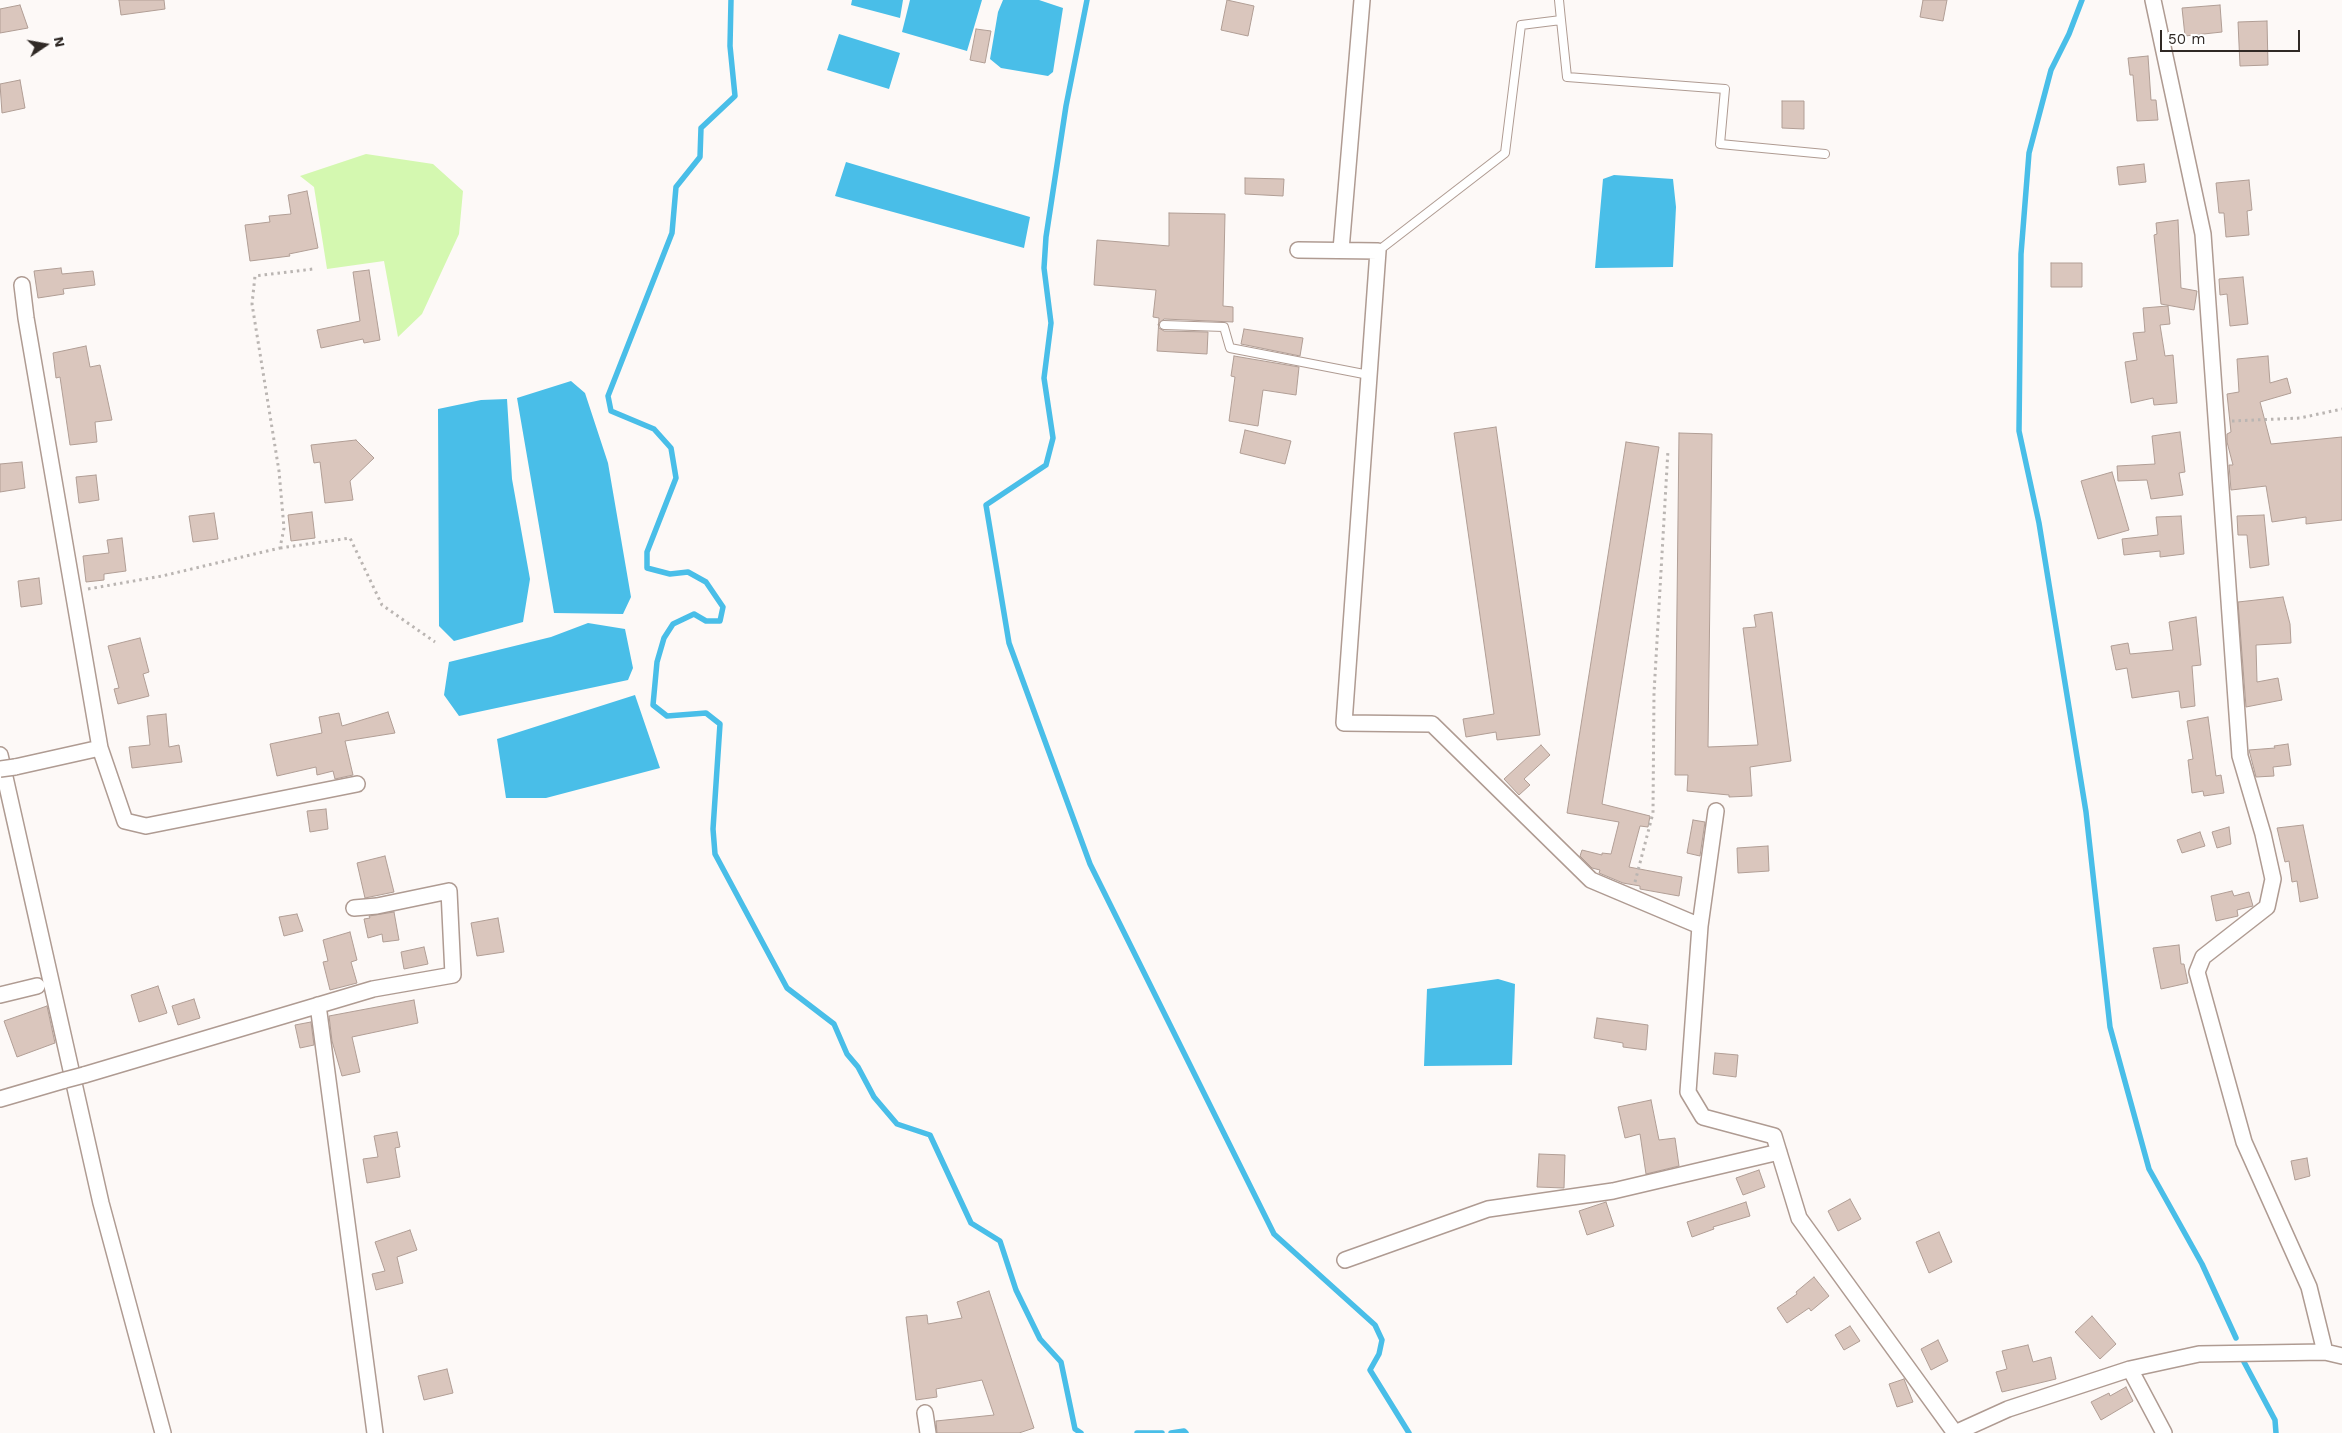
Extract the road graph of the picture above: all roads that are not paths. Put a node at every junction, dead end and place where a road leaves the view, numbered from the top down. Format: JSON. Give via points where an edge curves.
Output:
{"nodes":[{"id":1,"x":1362,"y":0,"type":"edge"},
{"id":2,"x":1559,"y":0,"type":"edge"},
{"id":3,"x":2153,"y":0,"type":"edge"},
{"id":4,"x":1562,"y":20,"type":"junction"},
{"id":5,"x":1825,"y":154,"type":"dead end"},
{"id":6,"x":1298,"y":250,"type":"dead end"},
{"id":7,"x":1341,"y":250,"type":"junction"},
{"id":8,"x":1378,"y":251,"type":"junction"},
{"id":9,"x":22,"y":285,"type":"dead end"},
{"id":10,"x":1164,"y":325,"type":"dead end"},
{"id":11,"x":1369,"y":375,"type":"junction"},
{"id":12,"x":100,"y":748,"type":"junction"},
{"id":13,"x":0,"y":755,"type":"edge"},
{"id":14,"x":0,"y":769,"type":"edge"},
{"id":15,"x":357,"y":784,"type":"dead end"},
{"id":16,"x":1716,"y":811,"type":"dead end"},
{"id":17,"x":354,"y":908,"type":"dead end"},
{"id":18,"x":1700,"y":926,"type":"junction"},
{"id":19,"x":37,"y":986,"type":"dead end"},
{"id":20,"x":0,"y":995,"type":"edge"},
{"id":21,"x":318,"y":1006,"type":"junction"},
{"id":22,"x":0,"y":1099,"type":"edge"},
{"id":23,"x":1779,"y":1152,"type":"junction"},
{"id":24,"x":1345,"y":1260,"type":"dead end"},
{"id":25,"x":2324,"y":1352,"type":"junction"},
{"id":26,"x":2342,"y":1356,"type":"edge"},
{"id":27,"x":2130,"y":1369,"type":"junction"},
{"id":28,"x":925,"y":1413,"type":"dead end"},
{"id":29,"x":163,"y":1433,"type":"edge"},
{"id":30,"x":375,"y":1433,"type":"edge"},
{"id":31,"x":928,"y":1433,"type":"edge"},
{"id":32,"x":1955,"y":1433,"type":"edge"},
{"id":33,"x":2164,"y":1433,"type":"edge"}],
"edges":[{"from":1,"to":7,"type":"street"},
{"from":2,"to":4,"type":"lane"},
{"from":3,"to":25,"type":"street","via":[[2203,234],[2240,756],[2273,879],[2267,907],[2203,956],[2197,972],[2244,1142],[2309,1287]]},
{"from":4,"to":5,"type":"lane","via":[[1566,77],[1725,89],[1720,144]]},
{"from":4,"to":8,"type":"lane","via":[[1521,24],[1505,153]]},
{"from":6,"to":7,"type":"street"},
{"from":7,"to":8,"type":"street"},
{"from":8,"to":11,"type":"street"},
{"from":9,"to":12,"type":"street"},
{"from":10,"to":11,"type":"lane","via":[[1224,327],[1230,348]]},
{"from":11,"to":18,"type":"street","via":[[1344,723],[1432,724],[1591,880]]},
{"from":12,"to":14,"type":"street","bridge":true},
{"from":12,"to":15,"type":"street","via":[[125,821],[146,826]]},
{"from":13,"to":29,"type":"street","via":[[101,1203]]},
{"from":16,"to":18,"type":"street"},
{"from":17,"to":21,"type":"street","via":[[449,891],[454,974],[373,989]]},
{"from":18,"to":23,"type":"street","via":[[1688,1092],[1704,1117],[1774,1136]]},
{"from":19,"to":20,"type":"street"},
{"from":21,"to":22,"type":"street","bridge":true},
{"from":21,"to":30,"type":"street"},
{"from":23,"to":24,"type":"street","via":[[1613,1191],[1488,1209]]},
{"from":23,"to":32,"type":"street","via":[[1799,1218]]},
{"from":25,"to":26,"type":"street"},
{"from":25,"to":27,"type":"street","via":[[2199,1354]]},
{"from":27,"to":32,"type":"street","via":[[2008,1409]]},
{"from":27,"to":33,"type":"street"},
{"from":28,"to":31,"type":"street"}]}
